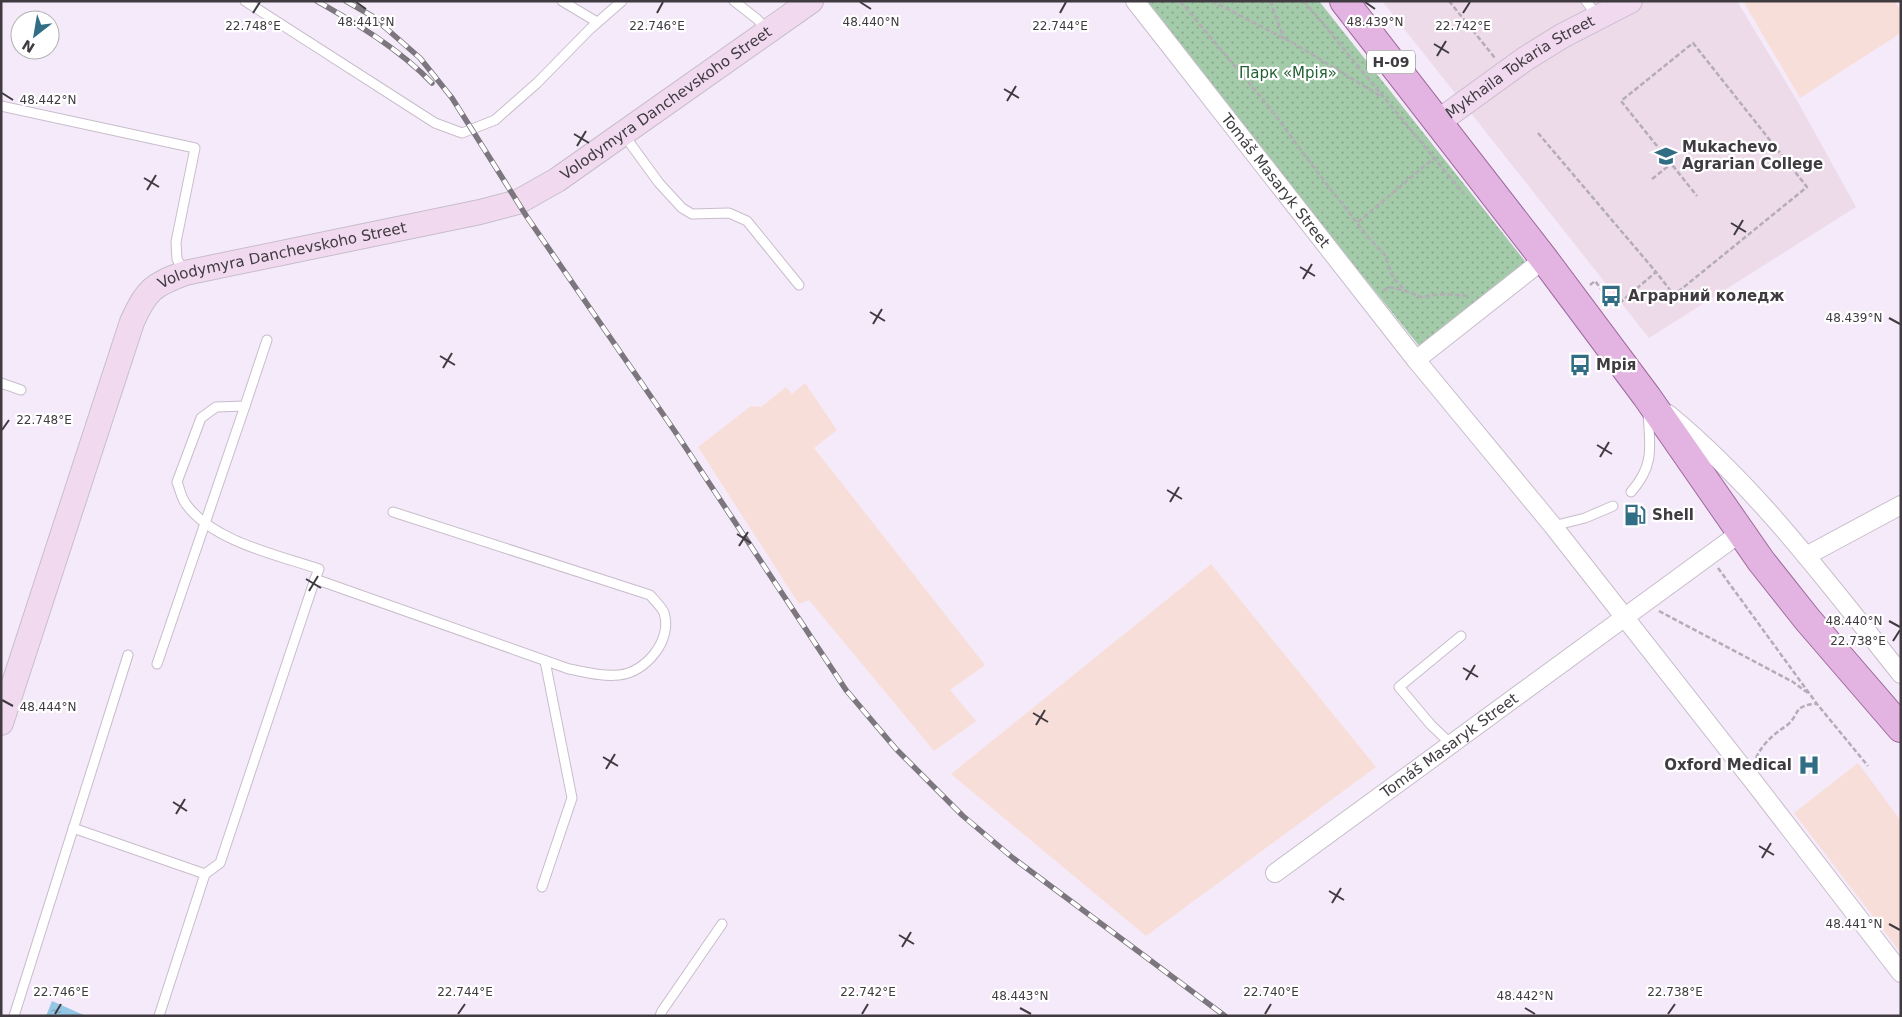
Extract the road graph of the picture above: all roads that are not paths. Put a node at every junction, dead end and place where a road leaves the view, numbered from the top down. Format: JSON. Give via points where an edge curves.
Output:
{"nodes":[{"id":1,"x":245,"y":1,"type":"edge"},
{"id":2,"x":562,"y":1,"type":"edge"},
{"id":3,"x":622,"y":1,"type":"edge"},
{"id":4,"x":734,"y":1,"type":"edge"},
{"id":5,"x":812,"y":1,"type":"edge"},
{"id":6,"x":1135,"y":1,"type":"edge"},
{"id":7,"x":1344,"y":1,"type":"edge"},
{"id":8,"x":1630,"y":1,"type":"edge"},
{"id":9,"x":1592,"y":9,"type":"edge"},
{"id":10,"x":597,"y":22,"type":"junction"},
{"id":11,"x":769,"y":32,"type":"junction"},
{"id":12,"x":1,"y":106,"type":"edge"},
{"id":13,"x":1438,"y":122,"type":"junction"},
{"id":14,"x":623,"y":135,"type":"junction"},
{"id":15,"x":1544,"y":259,"type":"junction"},
{"id":16,"x":185,"y":273,"type":"junction"},
{"id":17,"x":799,"y":285,"type":"dead end"},
{"id":18,"x":267,"y":340,"type":"dead end"},
{"id":19,"x":1416,"y":360,"type":"junction"},
{"id":20,"x":1,"y":383,"type":"edge"},
{"id":21,"x":21,"y":390,"type":"dead end"},
{"id":22,"x":1648,"y":397,"type":"junction"},
{"id":23,"x":245,"y":406,"type":"junction"},
{"id":24,"x":1631,"y":492,"type":"dead end"},
{"id":25,"x":1901,"y":505,"type":"edge"},
{"id":26,"x":1613,"y":506,"type":"dead end"},
{"id":27,"x":393,"y":512,"type":"dead end"},
{"id":28,"x":205,"y":523,"type":"junction"},
{"id":29,"x":1553,"y":526,"type":"junction"},
{"id":30,"x":1740,"y":533,"type":"junction"},
{"id":31,"x":1806,"y":556,"type":"junction"},
{"id":32,"x":316,"y":579,"type":"junction"},
{"id":33,"x":1623,"y":617,"type":"junction"},
{"id":34,"x":1462,"y":636,"type":"dead end"},
{"id":35,"x":128,"y":655,"type":"dead end"},
{"id":36,"x":545,"y":660,"type":"junction"},
{"id":37,"x":157,"y":664,"type":"dead end"},
{"id":38,"x":1901,"y":674,"type":"edge"},
{"id":39,"x":1,"y":723,"type":"edge"},
{"id":40,"x":1901,"y":728,"type":"edge"},
{"id":41,"x":1451,"y":744,"type":"junction"},
{"id":42,"x":73,"y":828,"type":"junction"},
{"id":43,"x":1275,"y":873,"type":"dead end"},
{"id":44,"x":205,"y":874,"type":"junction"},
{"id":45,"x":542,"y":887,"type":"dead end"},
{"id":46,"x":722,"y":924,"type":"dead end"},
{"id":47,"x":1901,"y":973,"type":"edge"},
{"id":48,"x":14,"y":1016,"type":"edge"},
{"id":49,"x":159,"y":1016,"type":"edge"},
{"id":50,"x":660,"y":1016,"type":"edge"}],
"edges":[{"from":1,"to":10,"type":"lane","via":[[435,123],[462,133],[495,120]]},
{"from":2,"to":10,"type":"lane"},
{"from":3,"to":10,"type":"lane"},
{"from":4,"to":11,"type":"lane"},
{"from":5,"to":11,"type":"street","name":"Volodymyra Danchevskoho Street"},
{"from":6,"to":19,"type":"street","name":"Tomáš Masaryk Street"},
{"from":7,"to":13,"type":"main road","number":"Н-09"},
{"from":8,"to":9,"type":"street","name":"Mykhaila Tokaria Street"},
{"from":9,"to":13,"type":"street","name":"Mykhaila Tokaria Street","via":[[1562,36]]},
{"from":11,"to":14,"type":"street","name":"Volodymyra Danchevskoho Street"},
{"from":12,"to":16,"type":"lane","via":[[195,148],[176,242],[177,258]]},
{"from":13,"to":15,"type":"main road"},
{"from":14,"to":16,"type":"street","name":"Volodymyra Danchevskoho Street","via":[[518,202]]},
{"from":14,"to":17,"type":"lane","via":[[682,208],[692,214],[729,213],[747,221]]},
{"from":15,"to":19,"type":"street"},
{"from":15,"to":22,"type":"main road"},
{"from":16,"to":39,"type":"street","name":"Volodymyra Danchevskoho Street","via":[[154,287],[132,322]]},
{"from":18,"to":23,"type":"lane"},
{"from":19,"to":29,"type":"street","name":"Tomáš Masaryk Street"},
{"from":20,"to":21,"type":"lane"},
{"from":22,"to":24,"type":"lane","via":[[1651,454],[1646,470]]},
{"from":22,"to":30,"type":"main road"},
{"from":22,"to":31,"type":"street","via":[[1724,464]]},
{"from":23,"to":28,"type":"lane"},
{"from":23,"to":28,"type":"lane","via":[[216,406],[201,418],[177,482],[185,503]]},
{"from":25,"to":31,"type":"street"},
{"from":26,"to":29,"type":"lane","via":[[1585,518]]},
{"from":27,"to":36,"type":"lane","via":[[650,595],[664,613],[664,632],[657,651],[640,668],[621,675],[598,675]]},
{"from":28,"to":32,"type":"lane","via":[[227,538],[319,569]]},
{"from":28,"to":37,"type":"lane"},
{"from":29,"to":33,"type":"street","name":"Tomáš Masaryk Street"},
{"from":30,"to":33,"type":"street","name":"Tomáš Masaryk Street"},
{"from":30,"to":40,"type":"main road","via":[[1807,619]]},
{"from":31,"to":38,"type":"street"},
{"from":32,"to":36,"type":"lane"},
{"from":32,"to":44,"type":"lane","via":[[220,863]]},
{"from":33,"to":41,"type":"street","name":"Tomáš Masaryk Street"},
{"from":33,"to":47,"type":"street","name":"Tomáš Masaryk Street"},
{"from":34,"to":41,"type":"lane","via":[[1399,687]]},
{"from":35,"to":42,"type":"lane"},
{"from":36,"to":45,"type":"lane","via":[[572,798]]},
{"from":41,"to":43,"type":"street","name":"Tomáš Masaryk Street"},
{"from":42,"to":44,"type":"lane"},
{"from":42,"to":48,"type":"lane"},
{"from":44,"to":49,"type":"lane"},
{"from":46,"to":50,"type":"lane"}]}
